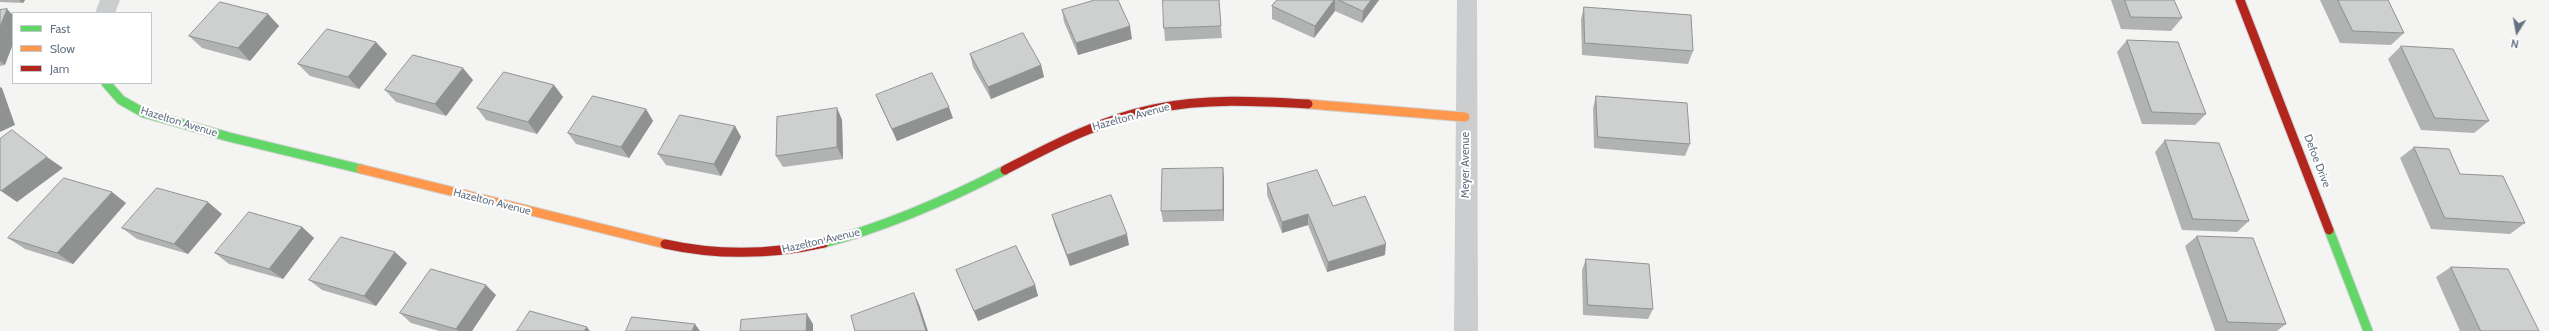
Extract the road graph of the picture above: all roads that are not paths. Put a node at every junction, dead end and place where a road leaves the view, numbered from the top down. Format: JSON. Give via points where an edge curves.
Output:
{"nodes":[{"id":1,"x":110,"y":0,"type":"edge"},
{"id":2,"x":1467,"y":0,"type":"edge"},
{"id":3,"x":2240,"y":0,"type":"edge"},
{"id":4,"x":105,"y":12,"type":"edge"},
{"id":5,"x":107,"y":84,"type":"edge"},
{"id":6,"x":1465,"y":117,"type":"junction"},
{"id":7,"x":1466,"y":331,"type":"edge"},
{"id":8,"x":2368,"y":331,"type":"edge"}],
"edges":[{"from":1,"to":4,"type":"street"},
{"from":2,"to":6,"type":"street","name":"Meyer Avenue"},
{"from":3,"to":8,"type":"street","name":"Defoe Drive"},
{"from":5,"to":6,"type":"street","name":"Hazelton Avenue","via":[[121,100],[144,113],[222,135],[678,247],[739,253],[787,250],[896,222],[951,199],[1053,143],[1103,122],[1163,106],[1235,102],[1307,104]]},
{"from":6,"to":7,"type":"street","name":"Meyer Avenue"}]}
